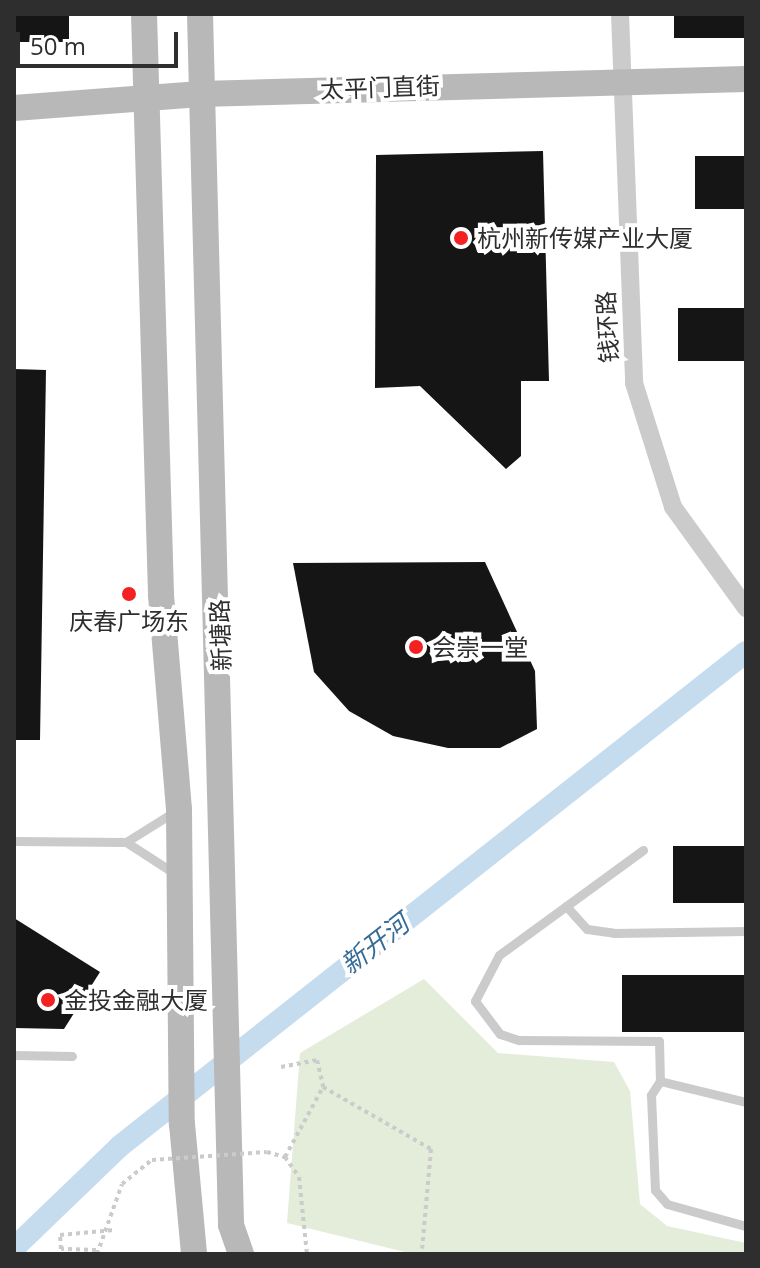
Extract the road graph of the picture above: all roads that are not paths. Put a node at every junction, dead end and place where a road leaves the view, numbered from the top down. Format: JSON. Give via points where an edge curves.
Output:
{"nodes":[{"id":1,"x":144,"y":14,"type":"edge"},
{"id":2,"x":200,"y":14,"type":"edge"},
{"id":3,"x":620,"y":14,"type":"edge"},
{"id":4,"x":620,"y":78,"type":"junction"},
{"id":5,"x":746,"y":79,"type":"edge"},
{"id":6,"x":200,"y":94,"type":"junction"},
{"id":7,"x":146,"y":97,"type":"junction"},
{"id":8,"x":14,"y":108,"type":"edge"},
{"id":9,"x":746,"y":608,"type":"edge"},
{"id":10,"x":179,"y":810,"type":"junction"},
{"id":11,"x":14,"y":841,"type":"edge"},
{"id":12,"x":126,"y":842,"type":"junction"},
{"id":13,"x":643,"y":850,"type":"dead end"},
{"id":14,"x":179,"y":876,"type":"junction"},
{"id":15,"x":566,"y":906,"type":"junction"},
{"id":16,"x":746,"y":931,"type":"edge"},
{"id":17,"x":14,"y":1055,"type":"edge"},
{"id":18,"x":72,"y":1056,"type":"dead end"},
{"id":19,"x":660,"y":1081,"type":"junction"},
{"id":20,"x":746,"y":1102,"type":"edge"},
{"id":21,"x":746,"y":1226,"type":"edge"},
{"id":22,"x":194,"y":1254,"type":"edge"},
{"id":23,"x":241,"y":1254,"type":"edge"}],
"edges":[{"from":1,"to":7,"type":"main road"},
{"from":2,"to":6,"type":"main road","name":"新塘路"},
{"from":3,"to":4,"type":"street","name":"钱环路"},
{"from":4,"to":5,"type":"main road","name":"太平门直街"},
{"from":4,"to":6,"type":"main road","name":"太平门直街"},
{"from":4,"to":9,"type":"street","name":"钱环路","via":[[634,383],[673,507]]},
{"from":6,"to":7,"type":"main road","name":"太平门直街"},
{"from":6,"to":23,"type":"main road","name":"新塘路","via":[[231,1225]]},
{"from":7,"to":8,"type":"main road","name":"太平门直街"},
{"from":7,"to":10,"type":"main road","via":[[161,595]]},
{"from":10,"to":12,"type":"lane"},
{"from":10,"to":14,"type":"main road"},
{"from":11,"to":12,"type":"lane"},
{"from":12,"to":14,"type":"lane"},
{"from":13,"to":15,"type":"lane"},
{"from":14,"to":22,"type":"main road","via":[[182,1124]]},
{"from":15,"to":16,"type":"lane","via":[[587,929],[614,933]]},
{"from":15,"to":19,"type":"lane","via":[[499,955],[481,979],[475,1001],[482,1018],[519,1040],[659,1041]]},
{"from":17,"to":18,"type":"lane"},
{"from":19,"to":20,"type":"lane"},
{"from":19,"to":21,"type":"lane","via":[[651,1095],[655,1190],[667,1204]]}]}
